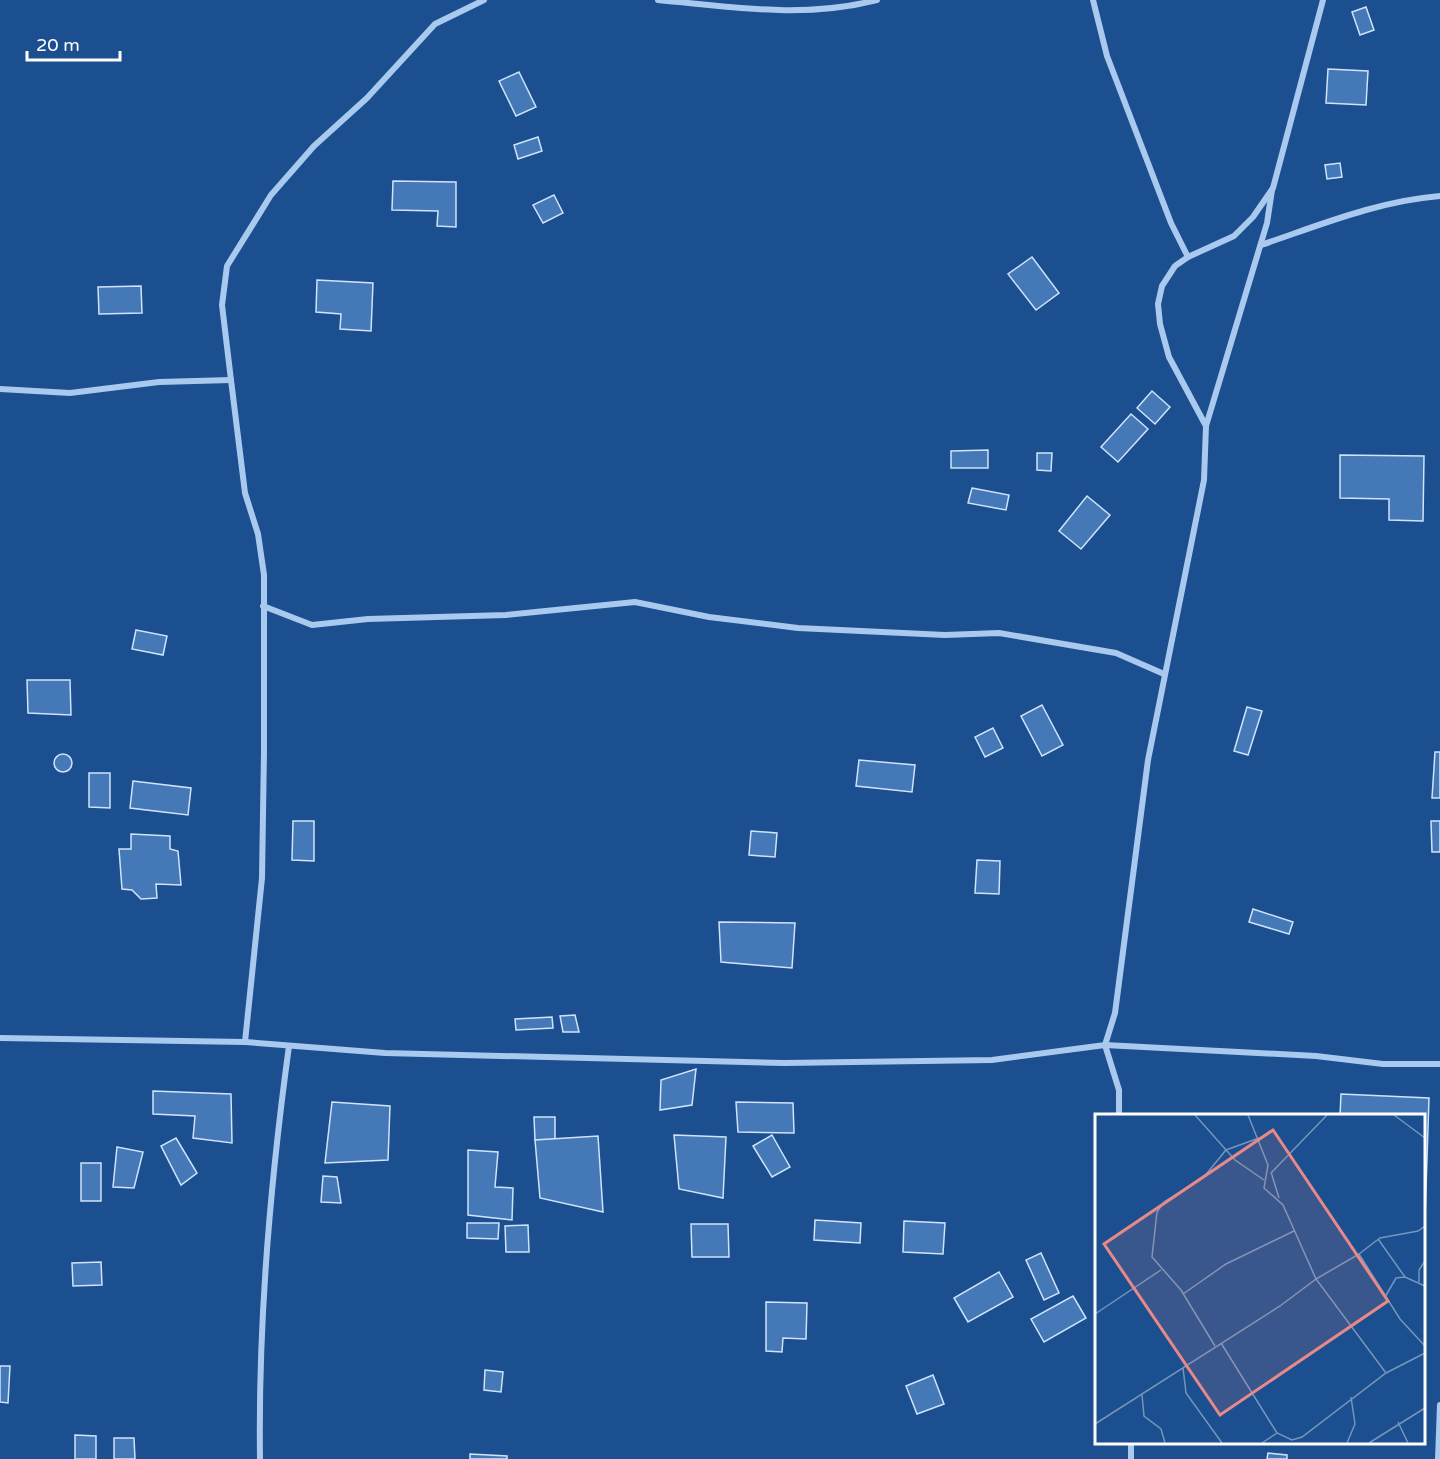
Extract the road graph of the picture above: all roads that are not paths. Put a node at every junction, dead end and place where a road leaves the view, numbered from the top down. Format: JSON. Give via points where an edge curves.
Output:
{"nodes":[{"id":1,"x":484,"y":0,"type":"edge"},
{"id":2,"x":658,"y":0,"type":"edge"},
{"id":3,"x":877,"y":0,"type":"edge"},
{"id":4,"x":1093,"y":0,"type":"edge"},
{"id":5,"x":1323,"y":0,"type":"edge"},
{"id":6,"x":1272,"y":188,"type":"junction"},
{"id":7,"x":1440,"y":196,"type":"edge"},
{"id":8,"x":1261,"y":244,"type":"junction"},
{"id":9,"x":1188,"y":257,"type":"junction"},
{"id":10,"x":231,"y":380,"type":"junction"},
{"id":11,"x":0,"y":389,"type":"edge"},
{"id":12,"x":1206,"y":426,"type":"junction"},
{"id":13,"x":263,"y":606,"type":"junction"},
{"id":14,"x":1164,"y":674,"type":"junction"},
{"id":15,"x":0,"y":1038,"type":"edge"},
{"id":16,"x":245,"y":1042,"type":"junction"},
{"id":17,"x":1105,"y":1045,"type":"junction"},
{"id":18,"x":289,"y":1046,"type":"junction"},
{"id":19,"x":1440,"y":1064,"type":"edge"},
{"id":20,"x":1119,"y":1114,"type":"edge"},
{"id":21,"x":1440,"y":1405,"type":"edge"},
{"id":22,"x":1439,"y":1425,"type":"edge"},
{"id":23,"x":260,"y":1459,"type":"edge"},
{"id":24,"x":1438,"y":1459,"type":"edge"}],
"edges":[{"from":1,"to":10,"type":"street","via":[[435,24],[271,195],[227,266],[222,305]]},
{"from":2,"to":3,"type":"street","via":[[772,11],[840,9]]},
{"from":4,"to":9,"type":"street","via":[[1107,56],[1171,223]]},
{"from":5,"to":6,"type":"street"},
{"from":6,"to":8,"type":"street"},
{"from":6,"to":9,"type":"street","via":[[1253,217],[1234,236]]},
{"from":7,"to":8,"type":"street","via":[[1381,205]]},
{"from":8,"to":12,"type":"street"},
{"from":9,"to":12,"type":"street","via":[[1175,266],[1162,286],[1158,304],[1160,324],[1169,357]]},
{"from":10,"to":11,"type":"street","via":[[159,382],[70,393]]},
{"from":10,"to":13,"type":"street","via":[[245,493],[258,534],[264,574]]},
{"from":12,"to":14,"type":"street","via":[[1204,480]]},
{"from":13,"to":14,"type":"street","via":[[312,625],[368,619],[506,615],[635,602],[709,617],[798,628],[945,635],[999,633],[1116,653]]},
{"from":13,"to":16,"type":"street","via":[[262,878]]},
{"from":14,"to":17,"type":"street","via":[[1148,760],[1115,1013]]},
{"from":15,"to":16,"type":"street"},
{"from":16,"to":18,"type":"street"},
{"from":17,"to":18,"type":"street","via":[[992,1060],[784,1063],[385,1053]]},
{"from":17,"to":19,"type":"street","via":[[1316,1056],[1383,1064]]},
{"from":17,"to":20,"type":"street","via":[[1119,1090]]},
{"from":18,"to":23,"type":"street","via":[[263,1279]]},
{"from":21,"to":22,"type":"street"},
{"from":22,"to":24,"type":"street"}]}
